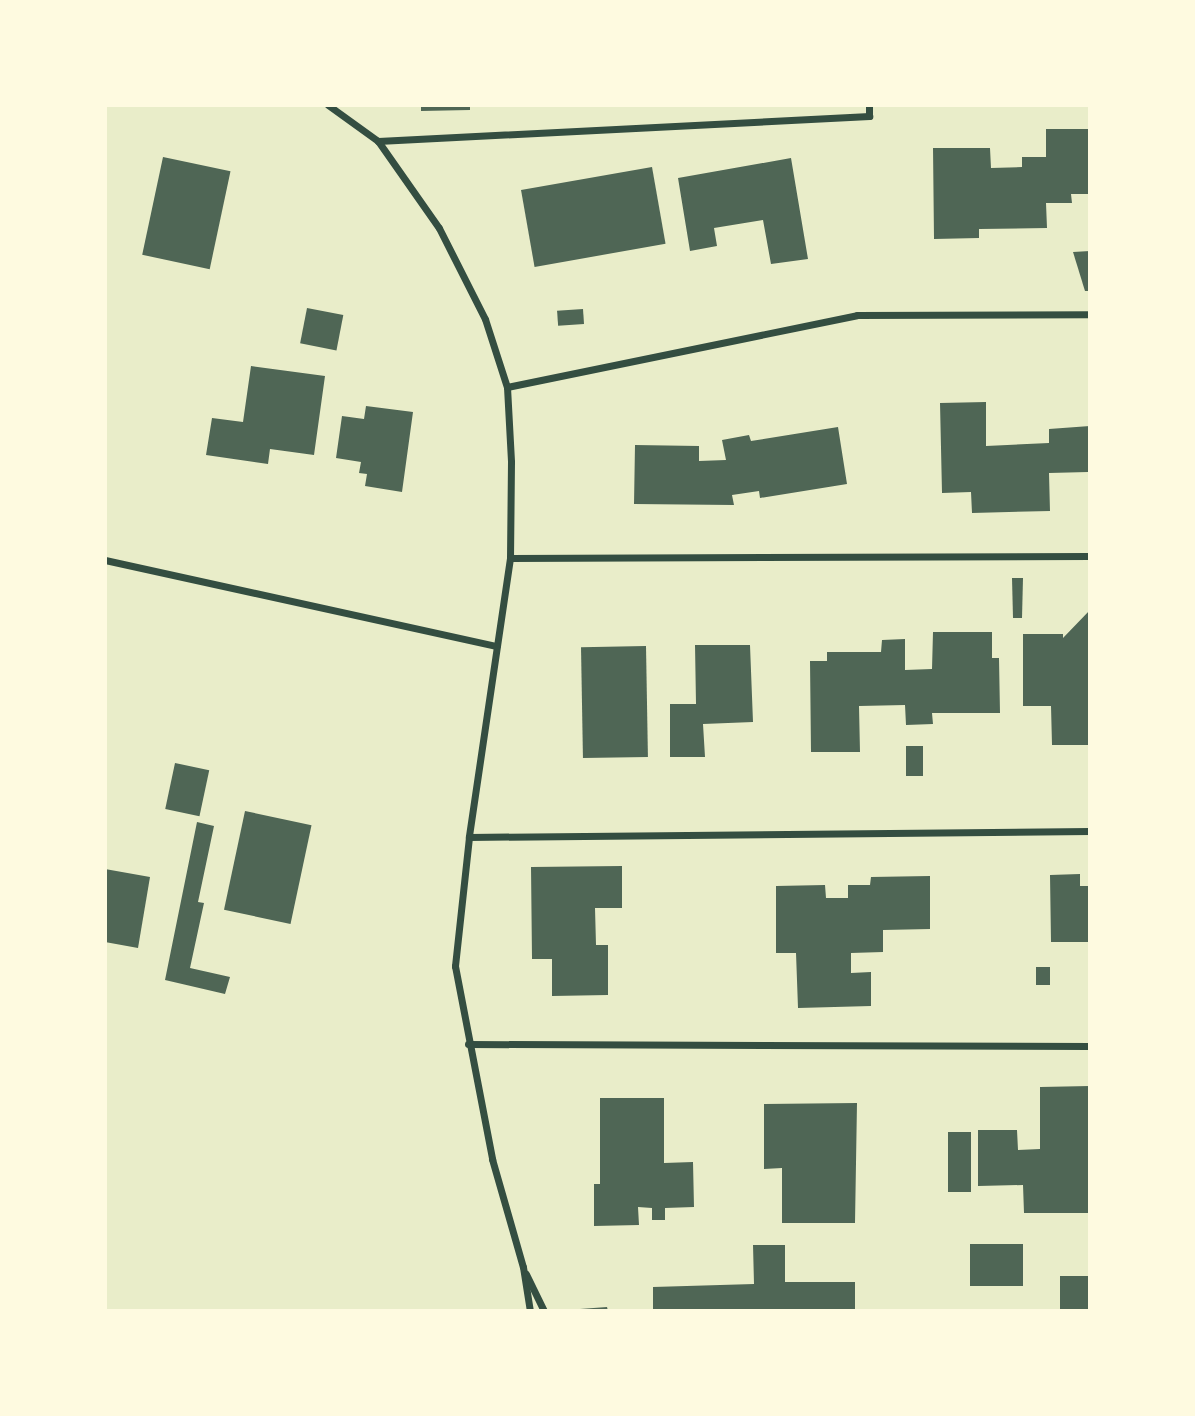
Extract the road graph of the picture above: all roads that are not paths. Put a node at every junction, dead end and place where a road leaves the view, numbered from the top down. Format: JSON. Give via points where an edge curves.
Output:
{"nodes":[{"id":1,"x":328,"y":105,"type":"edge"},
{"id":2,"x":869,"y":105,"type":"edge"},
{"id":3,"x":378,"y":141,"type":"junction"},
{"id":4,"x":1090,"y":314,"type":"edge"},
{"id":5,"x":507,"y":387,"type":"junction"},
{"id":6,"x":1090,"y":556,"type":"edge"},
{"id":7,"x":510,"y":558,"type":"junction"},
{"id":8,"x":105,"y":560,"type":"edge"},
{"id":9,"x":497,"y":646,"type":"junction"},
{"id":10,"x":1090,"y":831,"type":"edge"},
{"id":11,"x":469,"y":837,"type":"junction"},
{"id":12,"x":468,"y":1044,"type":"junction"},
{"id":13,"x":1090,"y":1046,"type":"edge"},
{"id":14,"x":523,"y":1267,"type":"junction"},
{"id":15,"x":530,"y":1311,"type":"edge"},
{"id":16,"x":544,"y":1311,"type":"edge"}],
"edges":[{"from":1,"to":3,"type":"street"},
{"from":2,"to":3,"type":"street","via":[[869,116]]},
{"from":3,"to":5,"type":"street","via":[[439,228],[485,319]]},
{"from":4,"to":5,"type":"street","via":[[857,315]]},
{"from":5,"to":7,"type":"street","via":[[512,462]]},
{"from":6,"to":7,"type":"street"},
{"from":7,"to":9,"type":"street"},
{"from":8,"to":9,"type":"street"},
{"from":9,"to":11,"type":"street"},
{"from":10,"to":11,"type":"street"},
{"from":11,"to":12,"type":"street","via":[[455,966]]},
{"from":12,"to":13,"type":"street"},
{"from":12,"to":14,"type":"street","via":[[492,1159]]},
{"from":14,"to":15,"type":"street"},
{"from":14,"to":16,"type":"street"}]}
